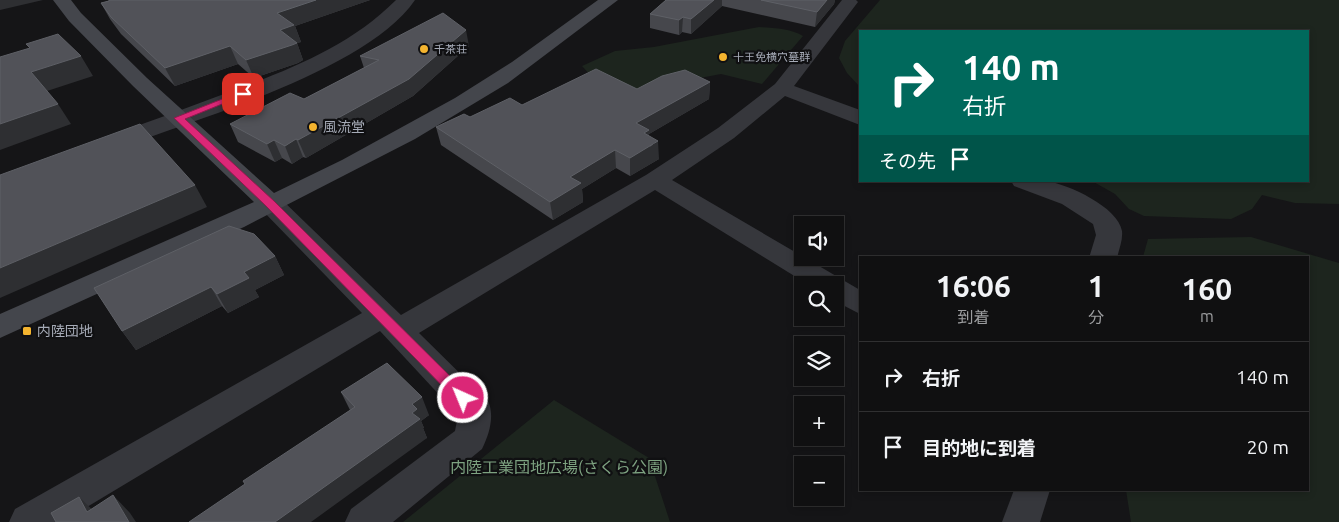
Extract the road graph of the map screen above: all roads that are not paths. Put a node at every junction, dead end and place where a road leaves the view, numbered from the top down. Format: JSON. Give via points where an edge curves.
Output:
{"nodes":[{"id":1,"x":62,"y":0,"type":"edge"},
{"id":2,"x":406,"y":0,"type":"edge"},
{"id":3,"x":609,"y":0,"type":"edge"},
{"id":4,"x":849,"y":2,"type":"dead end"},
{"id":5,"x":782,"y":88,"type":"junction"},
{"id":6,"x":179,"y":118,"type":"junction"},
{"id":7,"x":859,"y":118,"type":"edge"},
{"id":8,"x":90,"y":152,"type":"edge"},
{"id":9,"x":655,"y":180,"type":"junction"},
{"id":10,"x":1026,"y":182,"type":"edge"},
{"id":11,"x":270,"y":203,"type":"junction"},
{"id":12,"x":1104,"y":256,"type":"edge"},
{"id":13,"x":816,"y":276,"type":"edge"},
{"id":14,"x":844,"y":293,"type":"edge"},
{"id":15,"x":859,"y":301,"type":"edge"},
{"id":16,"x":391,"y":323,"type":"junction"},
{"id":17,"x":0,"y":328,"type":"edge"},
{"id":18,"x":1032,"y":491,"type":"edge"},
{"id":19,"x":28,"y":522,"type":"edge"},
{"id":20,"x":364,"y":522,"type":"edge"},
{"id":21,"x":1021,"y":522,"type":"edge"}],
"edges":[{"from":1,"to":6,"type":"street","via":[[80,22]]},
{"from":2,"to":6,"type":"street","via":[[395,14],[364,37],[319,62]]},
{"from":3,"to":11,"type":"street","via":[[531,58],[464,102],[361,159]]},
{"from":4,"to":5,"type":"street"},
{"from":5,"to":7,"type":"street"},
{"from":5,"to":9,"type":"street","via":[[726,133]]},
{"from":6,"to":8,"type":"street"},
{"from":6,"to":11,"type":"street"},
{"from":9,"to":13,"type":"street"},
{"from":9,"to":16,"type":"street"},
{"from":10,"to":12,"type":"street","via":[[1079,203],[1103,218],[1109,237]]},
{"from":11,"to":16,"type":"street"},
{"from":11,"to":17,"type":"street"},
{"from":14,"to":15,"type":"street"},
{"from":16,"to":19,"type":"street"},
{"from":16,"to":20,"type":"street","via":[[476,411],[470,438]]},
{"from":18,"to":21,"type":"street"}]}
